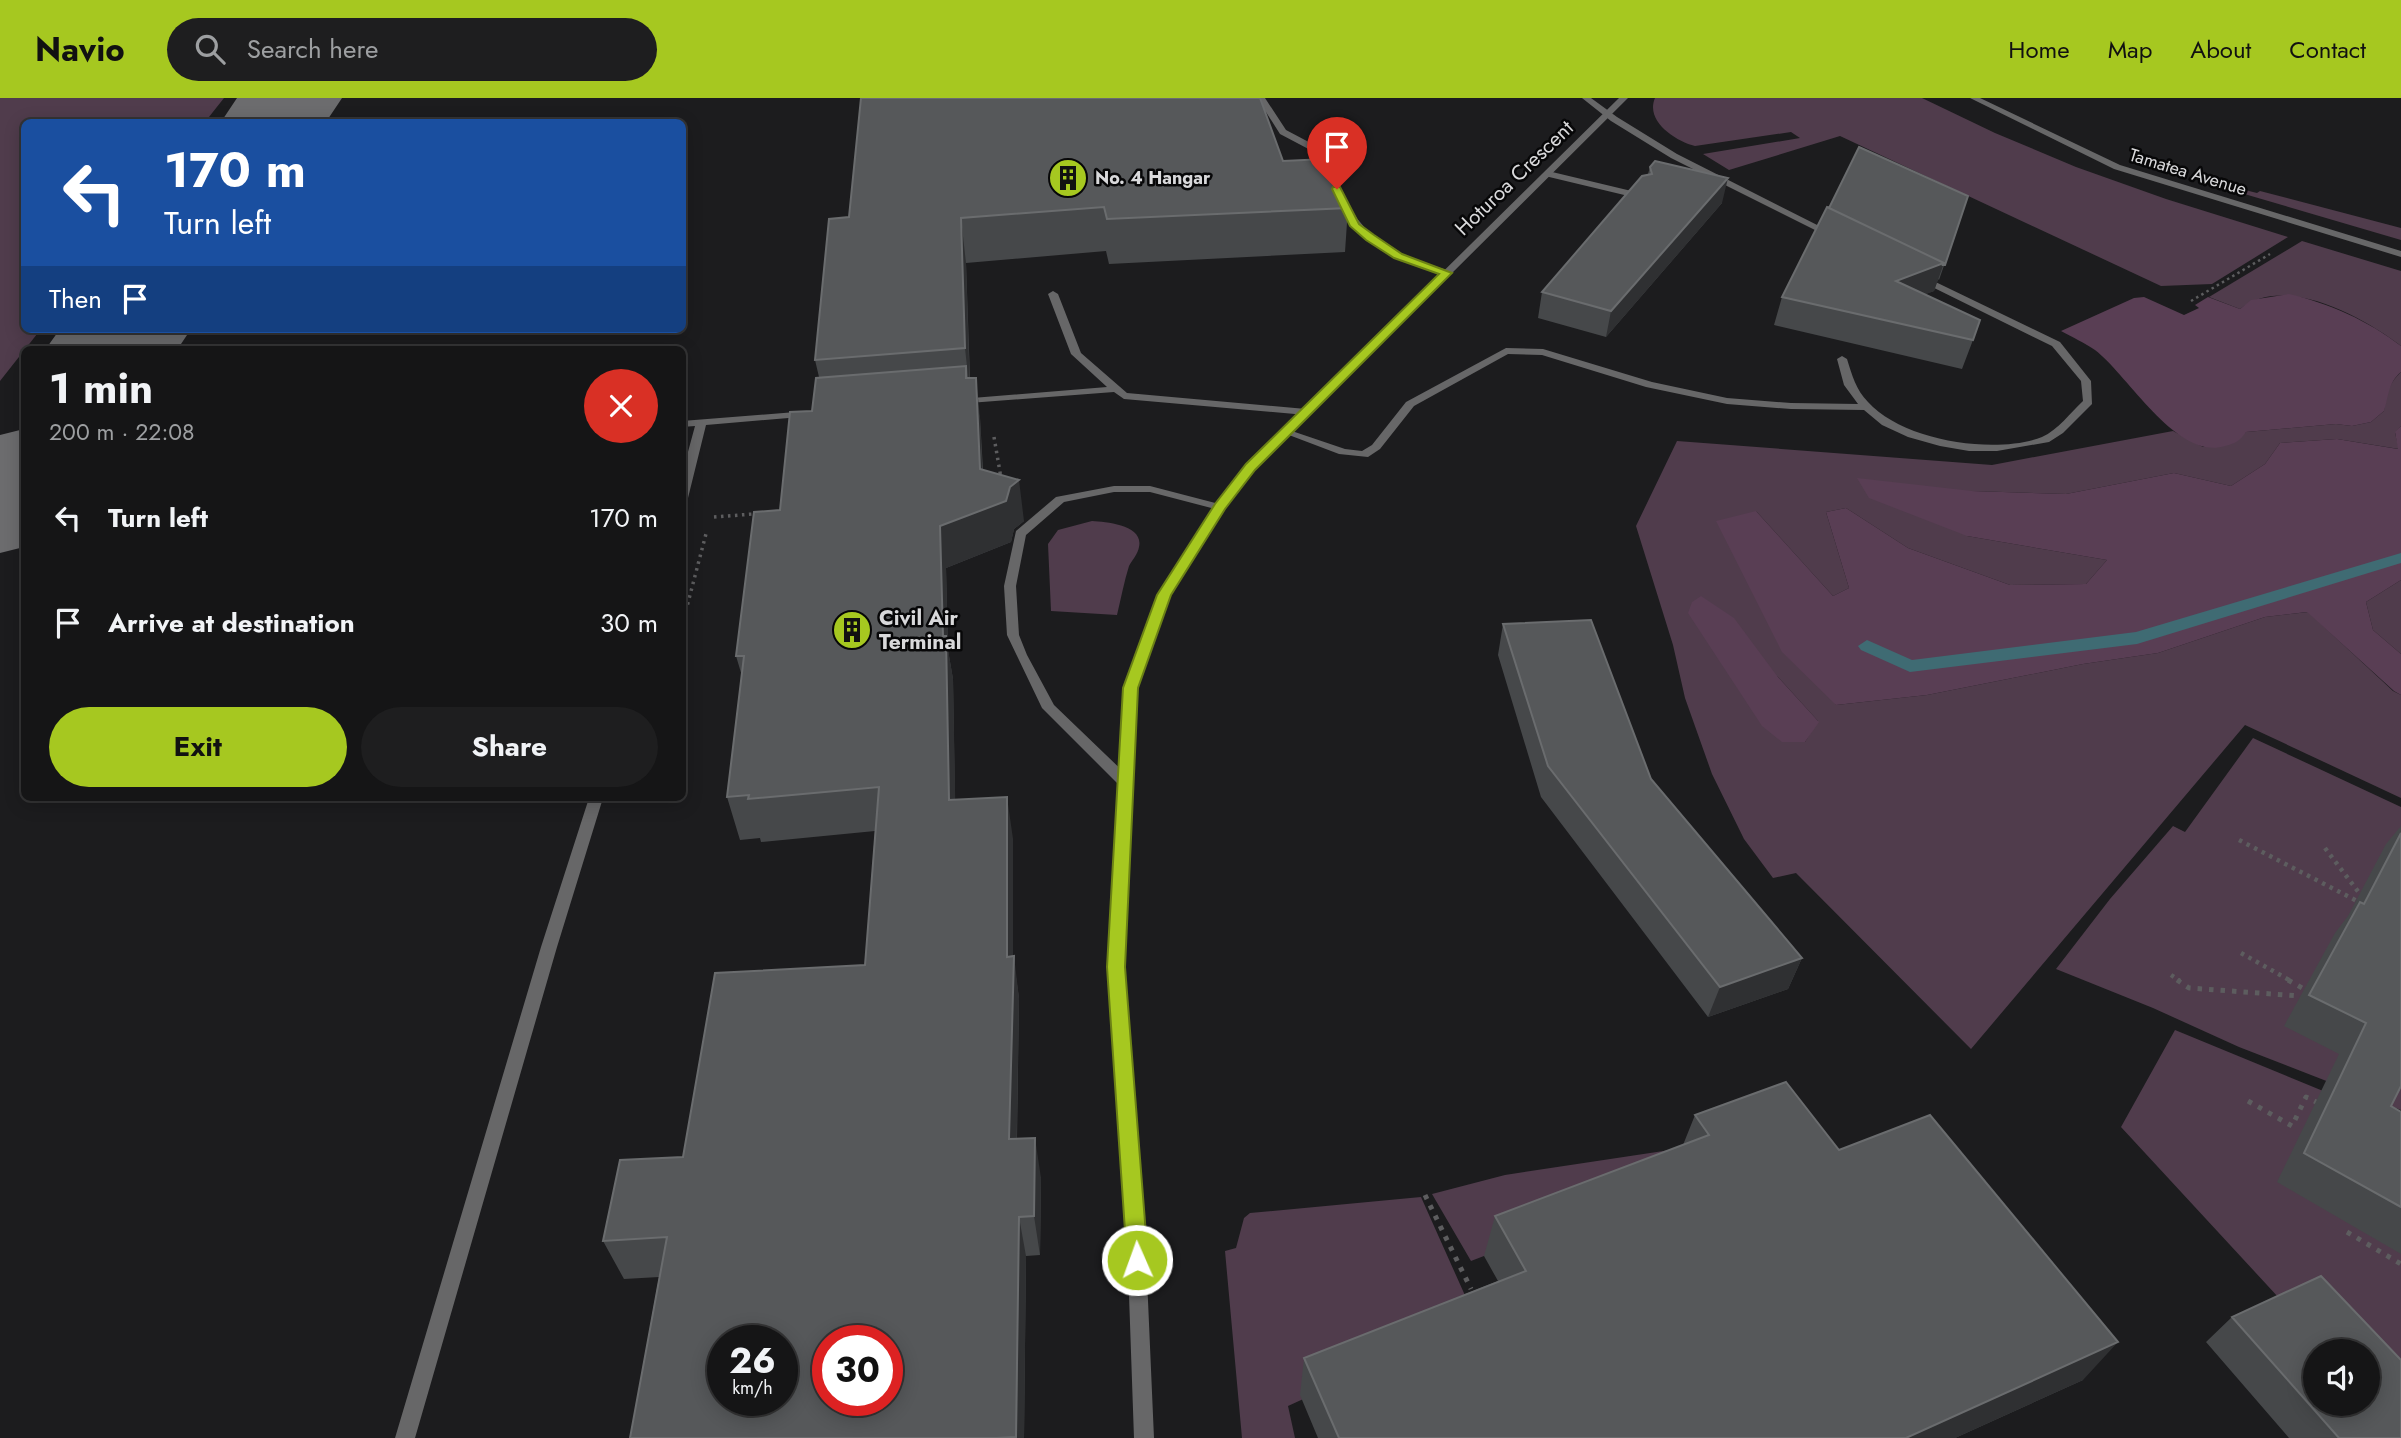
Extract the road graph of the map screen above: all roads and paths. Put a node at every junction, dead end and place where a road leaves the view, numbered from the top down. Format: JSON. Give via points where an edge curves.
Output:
{"nodes":[{"id":1,"x":1261,"y":98,"type":"edge"},
{"id":2,"x":1586,"y":98,"type":"edge"},
{"id":3,"x":1624,"y":98,"type":"edge"},
{"id":4,"x":1974,"y":98,"type":"edge"},
{"id":5,"x":1608,"y":116,"type":"junction"},
{"id":6,"x":1548,"y":174,"type":"junction"},
{"id":7,"x":1641,"y":196,"type":"edge"},
{"id":8,"x":1844,"y":240,"type":"edge"},
{"id":9,"x":2277,"y":250,"type":"dead end"},
{"id":10,"x":2401,"y":254,"type":"edge"},
{"id":11,"x":1906,"y":271,"type":"edge"},
{"id":12,"x":1447,"y":273,"type":"junction"},
{"id":13,"x":1053,"y":294,"type":"dead end"},
{"id":14,"x":2191,"y":301,"type":"dead end"},
{"id":15,"x":1842,"y":359,"type":"dead end"},
{"id":16,"x":1116,"y":389,"type":"junction"},
{"id":17,"x":949,"y":403,"type":"edge"},
{"id":18,"x":1865,"y":407,"type":"junction"},
{"id":19,"x":1307,"y":412,"type":"junction"},
{"id":20,"x":817,"y":413,"type":"edge"},
{"id":21,"x":701,"y":423,"type":"junction"},
{"id":22,"x":686,"y":424,"type":"edge"},
{"id":23,"x":995,"y":432,"type":"dead end"},
{"id":24,"x":1286,"y":432,"type":"junction"},
{"id":25,"x":1000,"y":478,"type":"edge"},
{"id":26,"x":686,"y":482,"type":"edge"},
{"id":27,"x":1219,"y":507,"type":"junction"},
{"id":28,"x":753,"y":514,"type":"edge"},
{"id":29,"x":710,"y":518,"type":"dead end"},
{"id":30,"x":1126,"y":783,"type":"junction"},
{"id":31,"x":595,"y":801,"type":"edge"},
{"id":32,"x":2239,"y":840,"type":"dead end"},
{"id":33,"x":2325,"y":848,"type":"dead end"},
{"id":34,"x":2241,"y":953,"type":"dead end"},
{"id":35,"x":2171,"y":975,"type":"dead end"},
{"id":36,"x":2304,"y":989,"type":"dead end"},
{"id":37,"x":2300,"y":996,"type":"dead end"},
{"id":38,"x":2248,"y":1101,"type":"dead end"},
{"id":39,"x":2330,"y":1109,"type":"edge"},
{"id":40,"x":1425,"y":1195,"type":"dead end"},
{"id":41,"x":2347,"y":1232,"type":"dead end"},
{"id":42,"x":2401,"y":1264,"type":"edge"},
{"id":43,"x":1471,"y":1289,"type":"edge"},
{"id":44,"x":405,"y":1438,"type":"edge"},
{"id":45,"x":1144,"y":1438,"type":"edge"}],
"edges":[{"from":1,"to":12,"type":"street","via":[[1283,132],[1319,151],[1355,226],[1398,256]]},
{"from":2,"to":5,"type":"street"},
{"from":3,"to":5,"type":"street","name":"Hoturoa Crescent"},
{"from":4,"to":10,"type":"street","name":"Tamatea Avenue","via":[[2117,167]]},
{"from":5,"to":6,"type":"street","name":"Hoturoa Crescent"},
{"from":5,"to":8,"type":"street","via":[[1694,167]]},
{"from":6,"to":7,"type":"street"},
{"from":6,"to":12,"type":"street","name":"Hoturoa Crescent"},
{"from":9,"to":14,"type":"path"},
{"from":11,"to":18,"type":"street","via":[[2056,344],[2086,381],[2088,402],[2048,438],[2004,448],[1944,444],[1909,435]]},
{"from":12,"to":19,"type":"street","name":"Hoturoa Crescent"},
{"from":13,"to":16,"type":"street","via":[[1076,354]]},
{"from":15,"to":18,"type":"street","via":[[1853,393]]},
{"from":16,"to":17,"type":"street"},
{"from":16,"to":19,"type":"street","via":[[1124,396]]},
{"from":18,"to":24,"type":"street","via":[[1727,401],[1650,385],[1543,352],[1506,351],[1410,404],[1376,447],[1364,455]]},
{"from":19,"to":24,"type":"street","name":"Hoturoa Crescent"},
{"from":20,"to":21,"type":"street"},
{"from":21,"to":22,"type":"street"},
{"from":21,"to":26,"type":"street"},
{"from":23,"to":25,"type":"path"},
{"from":24,"to":27,"type":"street","name":"Hoturoa Crescent"},
{"from":27,"to":30,"type":"street","name":"Hoturoa Crescent","via":[[1164,595],[1131,688]]},
{"from":27,"to":30,"type":"street","via":[[1150,489],[1114,489],[1060,499],[1020,534],[1010,586],[1013,635],[1021,655],[1049,708]]},
{"from":28,"to":29,"type":"path"},
{"from":30,"to":45,"type":"street","name":"Hoturoa Crescent","via":[[1116,967],[1135,1209]]},
{"from":31,"to":44,"type":"street"},
{"from":32,"to":33,"type":"path","via":[[2369,907]]},
{"from":34,"to":36,"type":"path"},
{"from":35,"to":37,"type":"path","via":[[2189,988]]},
{"from":38,"to":39,"type":"path","via":[[2292,1126],[2306,1097]]},
{"from":40,"to":43,"type":"path"},
{"from":41,"to":42,"type":"path"}]}
